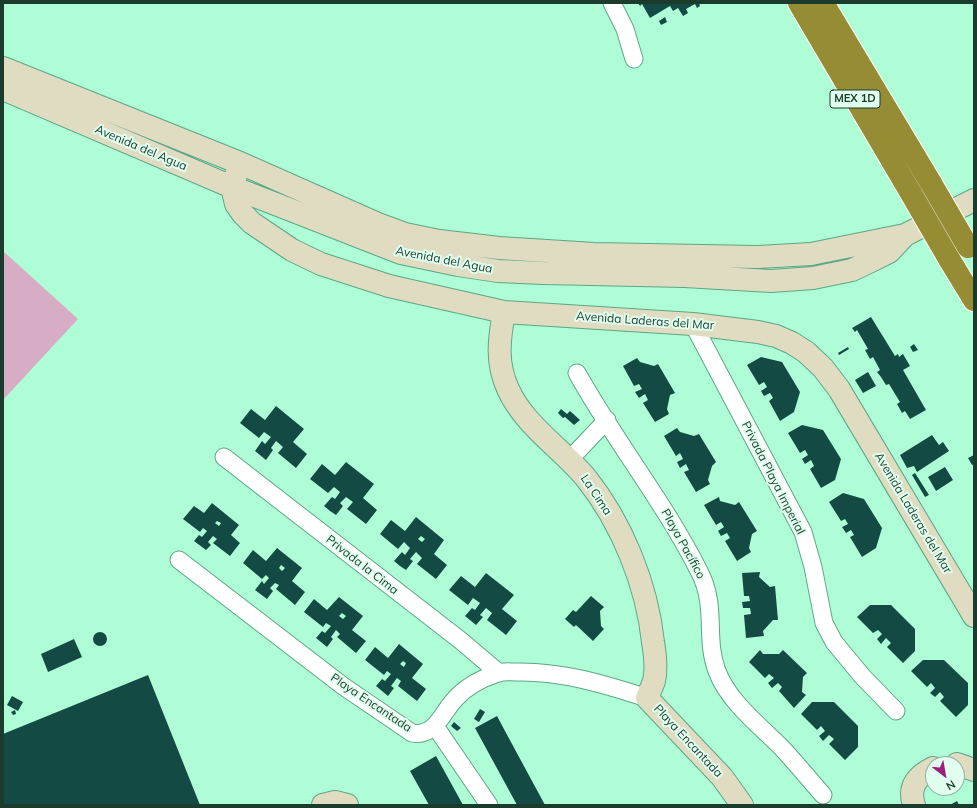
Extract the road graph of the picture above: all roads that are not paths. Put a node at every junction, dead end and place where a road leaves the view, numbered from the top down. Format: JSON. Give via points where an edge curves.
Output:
{"nodes":[{"id":1,"x":612,"y":3,"type":"edge"},
{"id":2,"x":799,"y":3,"type":"edge"},
{"id":3,"x":823,"y":3,"type":"edge"},
{"id":4,"x":634,"y":59,"type":"dead end"},
{"id":5,"x":3,"y":68,"type":"edge"},
{"id":6,"x":3,"y":89,"type":"edge"},
{"id":7,"x":240,"y":163,"type":"junction"},
{"id":8,"x":232,"y":187,"type":"junction"},
{"id":9,"x":974,"y":200,"type":"edge"},
{"id":10,"x":905,"y":235,"type":"junction"},
{"id":11,"x":971,"y":252,"type":"edge"},
{"id":12,"x":974,"y":300,"type":"edge"},
{"id":13,"x":504,"y":312,"type":"junction"},
{"id":14,"x":693,"y":324,"type":"junction"},
{"id":15,"x":578,"y":373,"type":"dead end"},
{"id":16,"x":607,"y":420,"type":"junction"},
{"id":17,"x":224,"y":457,"type":"dead end"},
{"id":18,"x":569,"y":460,"type":"junction"},
{"id":19,"x":179,"y":560,"type":"dead end"},
{"id":20,"x":974,"y":616,"type":"edge"},
{"id":21,"x":499,"y":673,"type":"junction"},
{"id":22,"x":646,"y":698,"type":"junction"},
{"id":23,"x":896,"y":711,"type":"dead end"},
{"id":24,"x":435,"y":726,"type":"junction"},
{"id":25,"x":925,"y":772,"type":"edge"},
{"id":26,"x":823,"y":794,"type":"dead end"},
{"id":27,"x":323,"y":805,"type":"edge"},
{"id":28,"x":347,"y":805,"type":"edge"},
{"id":29,"x":489,"y":805,"type":"edge"},
{"id":30,"x":742,"y":805,"type":"edge"},
{"id":31,"x":914,"y":805,"type":"edge"}],
"edges":[{"from":1,"to":4,"type":"street","via":[[625,29]]},
{"from":2,"to":12,"type":"highway","number":"MEX 1D","bridge":true},
{"from":3,"to":11,"type":"highway","number":"MEX 1D","bridge":true},
{"from":5,"to":7,"type":"main road","name":"Avenida del Agua"},
{"from":6,"to":8,"type":"main road","name":"Avenida del Agua"},
{"from":7,"to":8,"type":"main road"},
{"from":7,"to":10,"type":"main road","name":"Avenida del Agua","via":[[405,234],[499,248],[594,254],[788,256],[834,251]]},
{"from":8,"to":10,"type":"main road","name":"Avenida del Agua","via":[[401,254],[498,271],[771,281],[813,278],[852,270],[889,252]]},
{"from":8,"to":13,"type":"main road","name":"Avenida Laderas del Mar","via":[[236,204],[252,223],[292,250],[321,264],[389,286]]},
{"from":9,"to":10,"type":"main road","name":"Avenida del Agua"},
{"from":13,"to":14,"type":"main road","name":"Avenida Laderas del Mar"},
{"from":13,"to":18,"type":"main road","name":"La Cima","via":[[498,345],[507,388],[516,404]]},
{"from":14,"to":20,"type":"main road","name":"Avenida Laderas del Mar","via":[[776,336],[792,343],[823,368],[839,389]]},
{"from":14,"to":23,"type":"street","name":"Privada Playa Imperial","via":[[802,532],[813,566],[824,623],[834,642]]},
{"from":15,"to":16,"type":"street","name":"Playa Pacífico","via":[[593,402]]},
{"from":16,"to":18,"type":"street"},
{"from":16,"to":26,"type":"street","name":"Playa Pacífico","via":[[700,572],[709,597],[712,652],[723,684]]},
{"from":17,"to":21,"type":"street","name":"Privada la Cima"},
{"from":18,"to":22,"type":"main road","name":"La Cima","via":[[586,478],[608,513],[640,580],[651,617],[655,655],[654,681]]},
{"from":19,"to":24,"type":"street","name":"Playa Encantada","via":[[342,686],[402,727],[420,734]]},
{"from":21,"to":22,"type":"street","name":"Playa Encantada","via":[[532,672],[573,677]]},
{"from":21,"to":24,"type":"street","name":"Playa Encantada","via":[[464,690]]},
{"from":22,"to":30,"type":"main road","name":"Playa Encantada","via":[[722,777]]},
{"from":24,"to":29,"type":"street"},
{"from":25,"to":31,"type":"main road","via":[[913,784],[911,796]]},
{"from":27,"to":28,"type":"main road","via":[[335,802]]}]}
